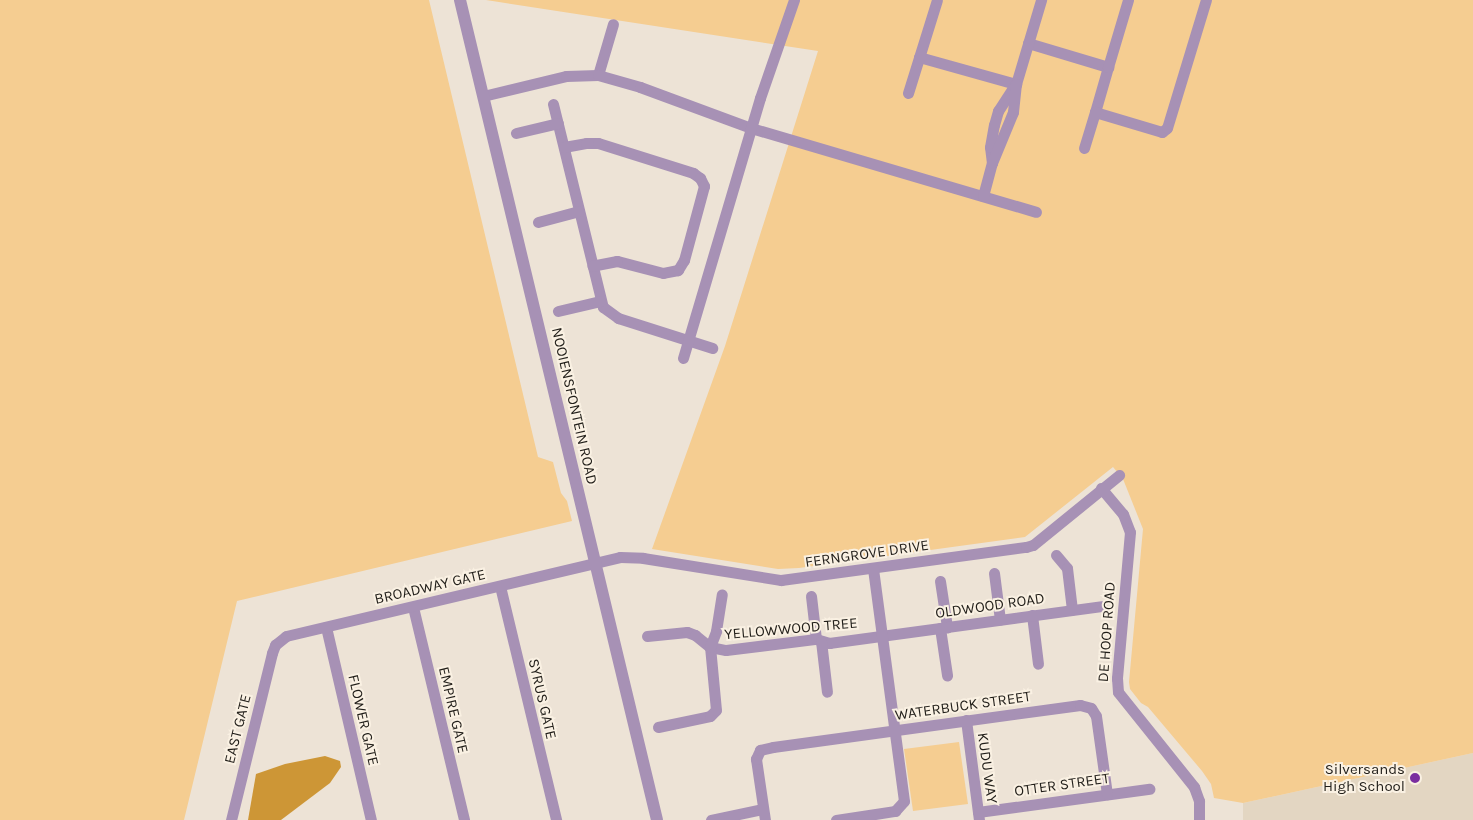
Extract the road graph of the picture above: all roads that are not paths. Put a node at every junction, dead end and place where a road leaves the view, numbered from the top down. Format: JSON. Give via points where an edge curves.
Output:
{"nodes":[{"id":1,"x":460,"y":0,"type":"edge"},
{"id":2,"x":794,"y":0,"type":"edge"},
{"id":3,"x":937,"y":0,"type":"edge"},
{"id":4,"x":1041,"y":0,"type":"edge"},
{"id":5,"x":1128,"y":0,"type":"edge"},
{"id":6,"x":1206,"y":0,"type":"edge"},
{"id":7,"x":613,"y":24,"type":"dead end"},
{"id":8,"x":1028,"y":43,"type":"junction"},
{"id":9,"x":920,"y":57,"type":"junction"},
{"id":10,"x":1108,"y":67,"type":"junction"},
{"id":11,"x":598,"y":75,"type":"junction"},
{"id":12,"x":1016,"y":84,"type":"junction"},
{"id":13,"x":908,"y":93,"type":"dead end"},
{"id":14,"x":483,"y":96,"type":"junction"},
{"id":15,"x":553,"y":104,"type":"dead end"},
{"id":16,"x":1095,"y":112,"type":"junction"},
{"id":17,"x":558,"y":123,"type":"junction"},
{"id":18,"x":752,"y":128,"type":"junction"},
{"id":19,"x":516,"y":133,"type":"dead end"},
{"id":20,"x":564,"y":147,"type":"junction"},
{"id":21,"x":1084,"y":148,"type":"dead end"},
{"id":22,"x":983,"y":196,"type":"junction"},
{"id":23,"x":579,"y":212,"type":"junction"},
{"id":24,"x":1036,"y":212,"type":"dead end"},
{"id":25,"x":538,"y":222,"type":"dead end"},
{"id":26,"x":592,"y":266,"type":"junction"},
{"id":27,"x":600,"y":301,"type":"junction"},
{"id":28,"x":558,"y":311,"type":"dead end"},
{"id":29,"x":688,"y":341,"type":"junction"},
{"id":30,"x":712,"y":348,"type":"dead end"},
{"id":31,"x":683,"y":358,"type":"dead end"},
{"id":32,"x":1119,"y":475,"type":"dead end"},
{"id":33,"x":1101,"y":488,"type":"junction"},
{"id":34,"x":1056,"y":555,"type":"dead end"},
{"id":35,"x":595,"y":562,"type":"junction"},
{"id":36,"x":873,"y":568,"type":"junction"},
{"id":37,"x":994,"y":573,"type":"dead end"},
{"id":38,"x":940,"y":581,"type":"dead end"},
{"id":39,"x":500,"y":586,"type":"junction"},
{"id":40,"x":722,"y":594,"type":"dead end"},
{"id":41,"x":810,"y":596,"type":"dead end"},
{"id":42,"x":413,"y":606,"type":"junction"},
{"id":43,"x":1101,"y":606,"type":"dead end"},
{"id":44,"x":1072,"y":610,"type":"junction"},
{"id":45,"x":1032,"y":615,"type":"junction"},
{"id":46,"x":1000,"y":620,"type":"junction"},
{"id":47,"x":326,"y":627,"type":"junction"},
{"id":48,"x":943,"y":627,"type":"junction"},
{"id":49,"x":647,"y":636,"type":"dead end"},
{"id":50,"x":883,"y":636,"type":"junction"},
{"id":51,"x":819,"y":640,"type":"junction"},
{"id":52,"x":275,"y":645,"type":"joint"},
{"id":53,"x":710,"y":647,"type":"junction"},
{"id":54,"x":1038,"y":664,"type":"dead end"},
{"id":55,"x":947,"y":675,"type":"dead end"},
{"id":56,"x":827,"y":692,"type":"dead end"},
{"id":57,"x":966,"y":720,"type":"junction"},
{"id":58,"x":658,"y":727,"type":"dead end"},
{"id":59,"x":896,"y":730,"type":"junction"},
{"id":60,"x":1149,"y":789,"type":"dead end"},
{"id":61,"x":1107,"y":794,"type":"junction"},
{"id":62,"x":763,"y":814,"type":"edge"},
{"id":63,"x":979,"y":816,"type":"edge"},
{"id":64,"x":231,"y":820,"type":"edge"},
{"id":65,"x":371,"y":820,"type":"edge"},
{"id":66,"x":464,"y":820,"type":"edge"},
{"id":67,"x":556,"y":820,"type":"edge"},
{"id":68,"x":657,"y":820,"type":"edge"},
{"id":69,"x":711,"y":820,"type":"edge"},
{"id":70,"x":836,"y":820,"type":"edge"},
{"id":71,"x":1198,"y":820,"type":"edge"}],
"edges":[{"from":1,"to":14,"type":"street","name":"NOOIENSFONTEIN ROAD"},
{"from":2,"to":18,"type":"street"},
{"from":3,"to":9,"type":"street"},
{"from":4,"to":8,"type":"street"},
{"from":5,"to":10,"type":"street"},
{"from":6,"to":16,"type":"street","via":[[1168,128],[1162,132]]},
{"from":7,"to":11,"type":"street"},
{"from":8,"to":10,"type":"street"},
{"from":8,"to":12,"type":"street"},
{"from":9,"to":12,"type":"street"},
{"from":9,"to":13,"type":"street"},
{"from":10,"to":16,"type":"street"},
{"from":11,"to":14,"type":"street","via":[[566,76]]},
{"from":11,"to":18,"type":"street"},
{"from":12,"to":22,"type":"street","via":[[1013,112]]},
{"from":14,"to":35,"type":"street","name":"NOOIENSFONTEIN ROAD"},
{"from":15,"to":17,"type":"street"},
{"from":16,"to":21,"type":"street"},
{"from":17,"to":19,"type":"street"},
{"from":17,"to":20,"type":"street"},
{"from":18,"to":22,"type":"street"},
{"from":18,"to":29,"type":"street"},
{"from":20,"to":23,"type":"street"},
{"from":20,"to":26,"type":"street","via":[[601,144],[693,173],[704,186],[684,260],[678,270],[663,273],[617,261]]},
{"from":22,"to":24,"type":"street"},
{"from":23,"to":25,"type":"street"},
{"from":23,"to":26,"type":"street"},
{"from":26,"to":27,"type":"street"},
{"from":27,"to":28,"type":"street"},
{"from":27,"to":29,"type":"street","via":[[612,316]]},
{"from":29,"to":30,"type":"street"},
{"from":29,"to":31,"type":"street"},
{"from":32,"to":33,"type":"street","name":"FERNGROVE DRIVE"},
{"from":33,"to":36,"type":"street","name":"FERNGROVE DRIVE","via":[[1030,546]]},
{"from":33,"to":71,"type":"street","name":"DE HOOP ROAD","via":[[1123,514],[1130,532],[1118,692],[1194,787],[1199,801]]},
{"from":34,"to":44,"type":"street","via":[[1066,568]]},
{"from":35,"to":36,"type":"street","name":"FERNGROVE DRIVE","via":[[637,557],[777,580]]},
{"from":35,"to":39,"type":"street","name":"BROADWAY GATE"},
{"from":35,"to":68,"type":"street","name":"NOOIENSFONTEIN ROAD"},
{"from":36,"to":50,"type":"street"},
{"from":37,"to":46,"type":"street"},
{"from":38,"to":48,"type":"street"},
{"from":39,"to":42,"type":"street","name":"BROADWAY GATE"},
{"from":39,"to":67,"type":"street","name":"SYRUS GATE"},
{"from":40,"to":53,"type":"street"},
{"from":41,"to":51,"type":"street"},
{"from":42,"to":47,"type":"street","name":"BROADWAY GATE"},
{"from":42,"to":66,"type":"street","name":"EMPIRE GATE"},
{"from":43,"to":44,"type":"street","name":"OLDWOOD ROAD"},
{"from":44,"to":45,"type":"street","name":"OLDWOOD ROAD"},
{"from":45,"to":46,"type":"street","name":"OLDWOOD ROAD"},
{"from":45,"to":54,"type":"street"},
{"from":46,"to":48,"type":"street","name":"OLDWOOD ROAD"},
{"from":47,"to":52,"type":"street","name":"BROADWAY GATE","via":[[286,636]]},
{"from":47,"to":65,"type":"street","name":"FLOWER GATE"},
{"from":48,"to":50,"type":"street","name":"OLDWOOD ROAD"},
{"from":48,"to":55,"type":"street"},
{"from":49,"to":53,"type":"street","name":"YELLOWWOOD TREE","via":[[687,632]]},
{"from":50,"to":51,"type":"street","name":"YELLOWWOOD TREE","via":[[828,643]]},
{"from":50,"to":59,"type":"street"},
{"from":51,"to":53,"type":"street","name":"YELLOWWOOD TREE","via":[[726,650]]},
{"from":51,"to":56,"type":"street"},
{"from":52,"to":64,"type":"street","name":"EAST GATE"},
{"from":53,"to":58,"type":"street","via":[[715,712],[710,716]]},
{"from":57,"to":59,"type":"street","name":"WATERBUCK STREET"},
{"from":57,"to":61,"type":"street","name":"WATERBUCK STREET","via":[[1080,705],[1089,707],[1097,719]]},
{"from":57,"to":63,"type":"street","name":"KUDU WAY"},
{"from":59,"to":62,"type":"street","name":"WATERBUCK STREET","via":[[760,750],[756,759]]},
{"from":59,"to":70,"type":"street","via":[[904,797],[901,807],[891,812]]},
{"from":60,"to":61,"type":"street","name":"OTTER STREET"},
{"from":61,"to":63,"type":"street","name":"OTTER STREET"},
{"from":62,"to":69,"type":"street"}]}
